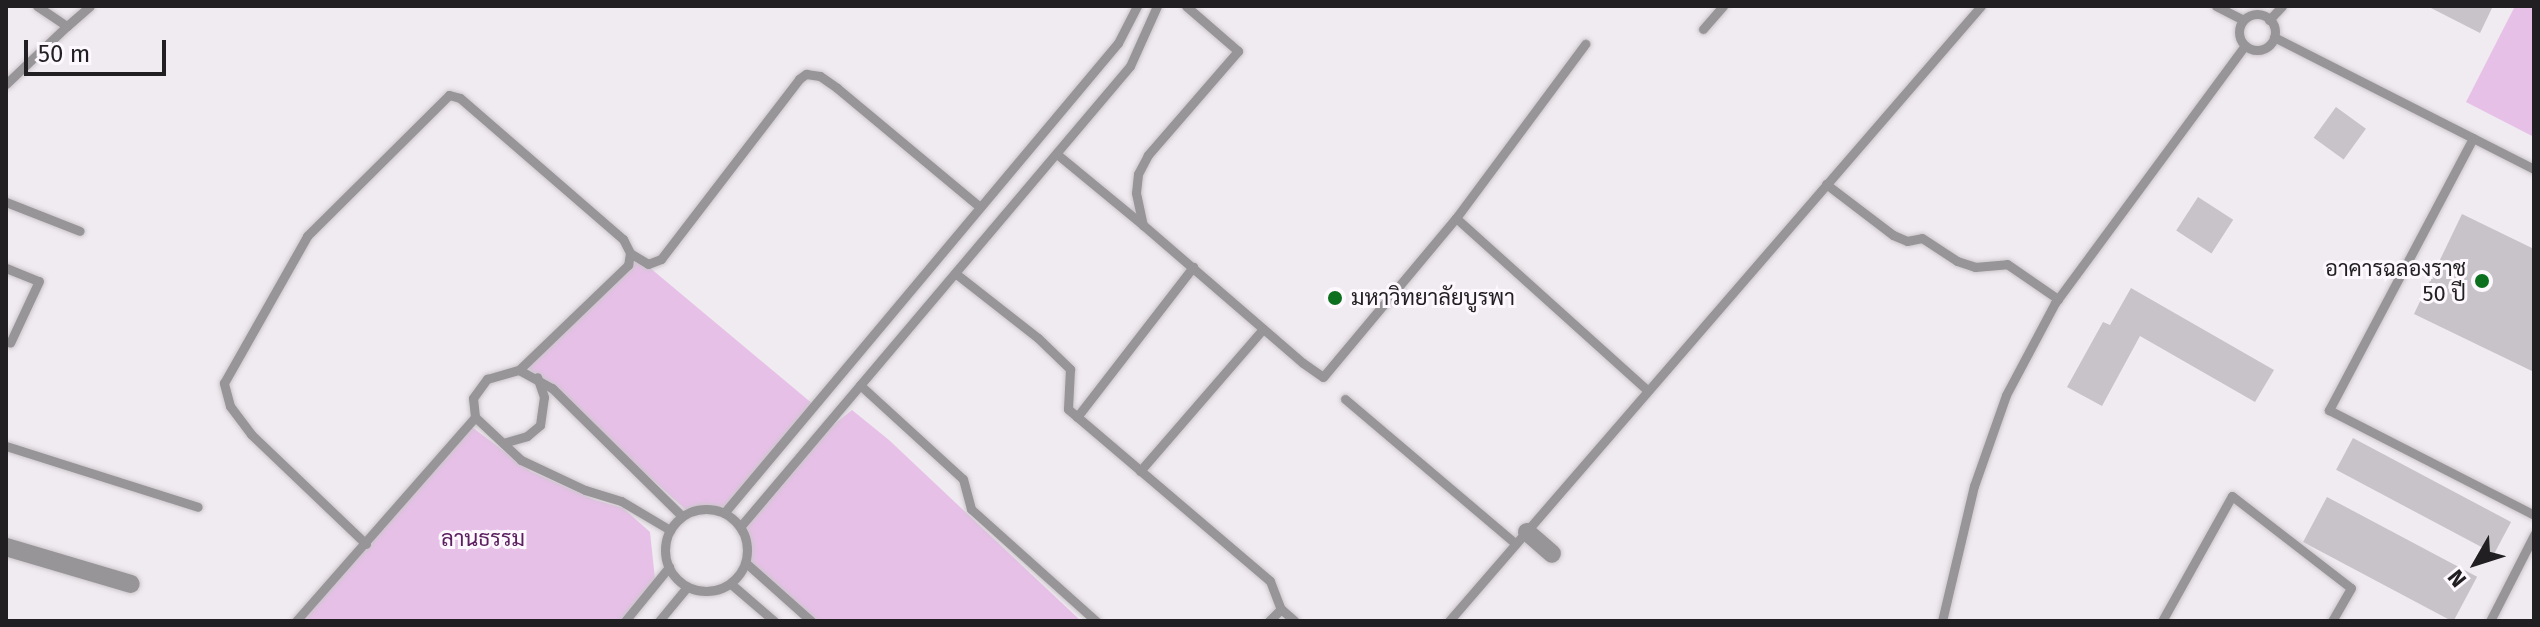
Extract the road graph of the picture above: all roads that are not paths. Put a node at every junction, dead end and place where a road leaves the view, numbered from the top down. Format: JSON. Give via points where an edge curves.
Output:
{"nodes":[{"id":1,"x":37,"y":6,"type":"edge"},
{"id":2,"x":90,"y":6,"type":"edge"},
{"id":3,"x":1137,"y":6,"type":"edge"},
{"id":4,"x":1157,"y":6,"type":"edge"},
{"id":5,"x":1186,"y":6,"type":"edge"},
{"id":6,"x":1723,"y":6,"type":"edge"},
{"id":7,"x":1981,"y":6,"type":"edge"},
{"id":8,"x":2216,"y":6,"type":"edge"},
{"id":9,"x":2282,"y":6,"type":"edge"},
{"id":10,"x":2243,"y":20,"type":"junction"},
{"id":11,"x":2269,"y":20,"type":"junction"},
{"id":12,"x":67,"y":26,"type":"junction"},
{"id":13,"x":1703,"y":29,"type":"dead end"},
{"id":14,"x":2274,"y":37,"type":"junction"},
{"id":15,"x":1585,"y":44,"type":"dead end"},
{"id":16,"x":2245,"y":45,"type":"junction"},
{"id":17,"x":6,"y":84,"type":"edge"},
{"id":18,"x":2473,"y":138,"type":"junction"},
{"id":19,"x":1058,"y":155,"type":"junction"},
{"id":20,"x":2534,"y":169,"type":"edge"},
{"id":21,"x":1826,"y":184,"type":"junction"},
{"id":22,"x":6,"y":202,"type":"edge"},
{"id":23,"x":980,"y":207,"type":"junction"},
{"id":24,"x":1456,"y":218,"type":"junction"},
{"id":25,"x":1143,"y":225,"type":"junction"},
{"id":26,"x":80,"y":231,"type":"dead end"},
{"id":27,"x":630,"y":253,"type":"junction"},
{"id":28,"x":1193,"y":267,"type":"junction"},
{"id":29,"x":6,"y":268,"type":"edge"},
{"id":30,"x":955,"y":273,"type":"junction"},
{"id":31,"x":2058,"y":299,"type":"junction"},
{"id":32,"x":1263,"y":329,"type":"junction"},
{"id":33,"x":10,"y":343,"type":"dead end"},
{"id":34,"x":519,"y":370,"type":"junction"},
{"id":35,"x":537,"y":377,"type":"junction"},
{"id":36,"x":860,"y":385,"type":"junction"},
{"id":37,"x":1647,"y":390,"type":"junction"},
{"id":38,"x":1345,"y":399,"type":"dead end"},
{"id":39,"x":475,"y":417,"type":"junction"},
{"id":40,"x":1077,"y":417,"type":"junction"},
{"id":41,"x":503,"y":443,"type":"junction"},
{"id":42,"x":6,"y":446,"type":"edge"},
{"id":43,"x":1140,"y":471,"type":"junction"},
{"id":44,"x":198,"y":507,"type":"dead end"},
{"id":45,"x":724,"y":513,"type":"junction"},
{"id":46,"x":2534,"y":515,"type":"edge"},
{"id":47,"x":682,"y":516,"type":"junction"},
{"id":48,"x":740,"y":527,"type":"junction"},
{"id":49,"x":670,"y":530,"type":"junction"},
{"id":50,"x":2534,"y":535,"type":"edge"},
{"id":51,"x":1521,"y":537,"type":"junction"},
{"id":52,"x":366,"y":544,"type":"junction"},
{"id":53,"x":6,"y":547,"type":"edge"},
{"id":54,"x":1552,"y":554,"type":"dead end"},
{"id":55,"x":746,"y":563,"type":"junction"},
{"id":56,"x":669,"y":567,"type":"junction"},
{"id":57,"x":131,"y":584,"type":"dead end"},
{"id":58,"x":731,"y":584,"type":"junction"},
{"id":59,"x":687,"y":587,"type":"junction"},
{"id":60,"x":1281,"y":609,"type":"junction"},
{"id":61,"x":296,"y":621,"type":"edge"},
{"id":62,"x":625,"y":621,"type":"edge"},
{"id":63,"x":659,"y":621,"type":"edge"},
{"id":64,"x":774,"y":621,"type":"edge"},
{"id":65,"x":811,"y":621,"type":"edge"},
{"id":66,"x":1096,"y":621,"type":"edge"},
{"id":67,"x":1269,"y":621,"type":"edge"},
{"id":68,"x":1295,"y":621,"type":"edge"},
{"id":69,"x":1449,"y":621,"type":"edge"},
{"id":70,"x":1942,"y":621,"type":"edge"},
{"id":71,"x":2162,"y":621,"type":"edge"},
{"id":72,"x":2332,"y":621,"type":"edge"},
{"id":73,"x":2490,"y":621,"type":"edge"}],
"edges":[{"from":1,"to":12,"type":"lane"},
{"from":2,"to":12,"type":"lane"},
{"from":3,"to":23,"type":"lane","via":[[1118,43]]},
{"from":4,"to":19,"type":"lane","via":[[1130,66]]},
{"from":5,"to":25,"type":"lane","via":[[1238,51],[1148,155],[1136,193]]},
{"from":6,"to":13,"type":"lane"},
{"from":7,"to":21,"type":"lane"},
{"from":8,"to":10,"type":"lane"},
{"from":9,"to":11,"type":"lane"},
{"from":10,"to":11,"type":"lane","via":[[2258,14]]},
{"from":10,"to":16,"type":"lane","via":[[2239,33]]},
{"from":11,"to":14,"type":"lane"},
{"from":12,"to":17,"type":"lane"},
{"from":14,"to":16,"type":"lane","via":[[2261,49]]},
{"from":14,"to":18,"type":"lane"},
{"from":15,"to":24,"type":"lane"},
{"from":16,"to":31,"type":"lane"},
{"from":18,"to":20,"type":"lane"},
{"from":18,"to":46,"type":"lane","via":[[2329,410]]},
{"from":19,"to":25,"type":"lane"},
{"from":19,"to":30,"type":"lane"},
{"from":21,"to":31,"type":"lane","via":[[1893,235],[1907,241],[1922,238],[1975,267],[2007,264]]},
{"from":21,"to":37,"type":"lane"},
{"from":22,"to":26,"type":"lane"},
{"from":23,"to":27,"type":"lane","via":[[837,88],[806,74],[661,259],[648,264]]},
{"from":23,"to":45,"type":"lane"},
{"from":24,"to":32,"type":"lane","via":[[1323,377]]},
{"from":24,"to":37,"type":"lane"},
{"from":25,"to":28,"type":"lane"},
{"from":27,"to":34,"type":"lane","via":[[628,265]]},
{"from":27,"to":52,"type":"lane","via":[[623,239],[460,98],[449,95],[307,236],[224,383],[230,406],[251,434]]},
{"from":28,"to":32,"type":"lane"},
{"from":28,"to":40,"type":"lane"},
{"from":29,"to":33,"type":"lane","via":[[39,281]]},
{"from":30,"to":36,"type":"lane"},
{"from":30,"to":40,"type":"lane","via":[[1070,369],[1068,409]]},
{"from":31,"to":70,"type":"lane","via":[[2006,395],[1974,486]]},
{"from":32,"to":43,"type":"lane"},
{"from":34,"to":35,"type":"lane"},
{"from":34,"to":39,"type":"lane","via":[[487,379],[473,398]]},
{"from":35,"to":41,"type":"lane","via":[[544,397],[540,425],[527,436]]},
{"from":35,"to":47,"type":"lane"},
{"from":36,"to":48,"type":"lane"},
{"from":36,"to":66,"type":"lane","via":[[963,479],[971,509]]},
{"from":37,"to":51,"type":"lane"},
{"from":38,"to":51,"type":"lane"},
{"from":39,"to":41,"type":"lane"},
{"from":39,"to":52,"type":"lane"},
{"from":40,"to":43,"type":"lane"},
{"from":41,"to":49,"type":"lane","via":[[521,460],[621,501]]},
{"from":42,"to":44,"type":"lane"},
{"from":43,"to":60,"type":"lane","via":[[1270,581]]},
{"from":45,"to":47,"type":"lane","via":[[704,509]]},
{"from":45,"to":48,"type":"lane"},
{"from":47,"to":49,"type":"lane"},
{"from":48,"to":55,"type":"lane","via":[[748,550]]},
{"from":49,"to":56,"type":"lane","via":[[665,555]]},
{"from":50,"to":73,"type":"lane"},
{"from":51,"to":54,"type":"street"},
{"from":51,"to":69,"type":"lane"},
{"from":52,"to":61,"type":"lane"},
{"from":53,"to":57,"type":"street"},
{"from":55,"to":58,"type":"lane"},
{"from":55,"to":65,"type":"lane"},
{"from":56,"to":59,"type":"lane"},
{"from":56,"to":62,"type":"lane"},
{"from":58,"to":59,"type":"lane","via":[[710,592]]},
{"from":58,"to":64,"type":"lane"},
{"from":59,"to":63,"type":"lane"},
{"from":60,"to":67,"type":"lane"},
{"from":60,"to":68,"type":"lane"},
{"from":71,"to":72,"type":"lane","via":[[2232,496],[2351,588]]}]}
